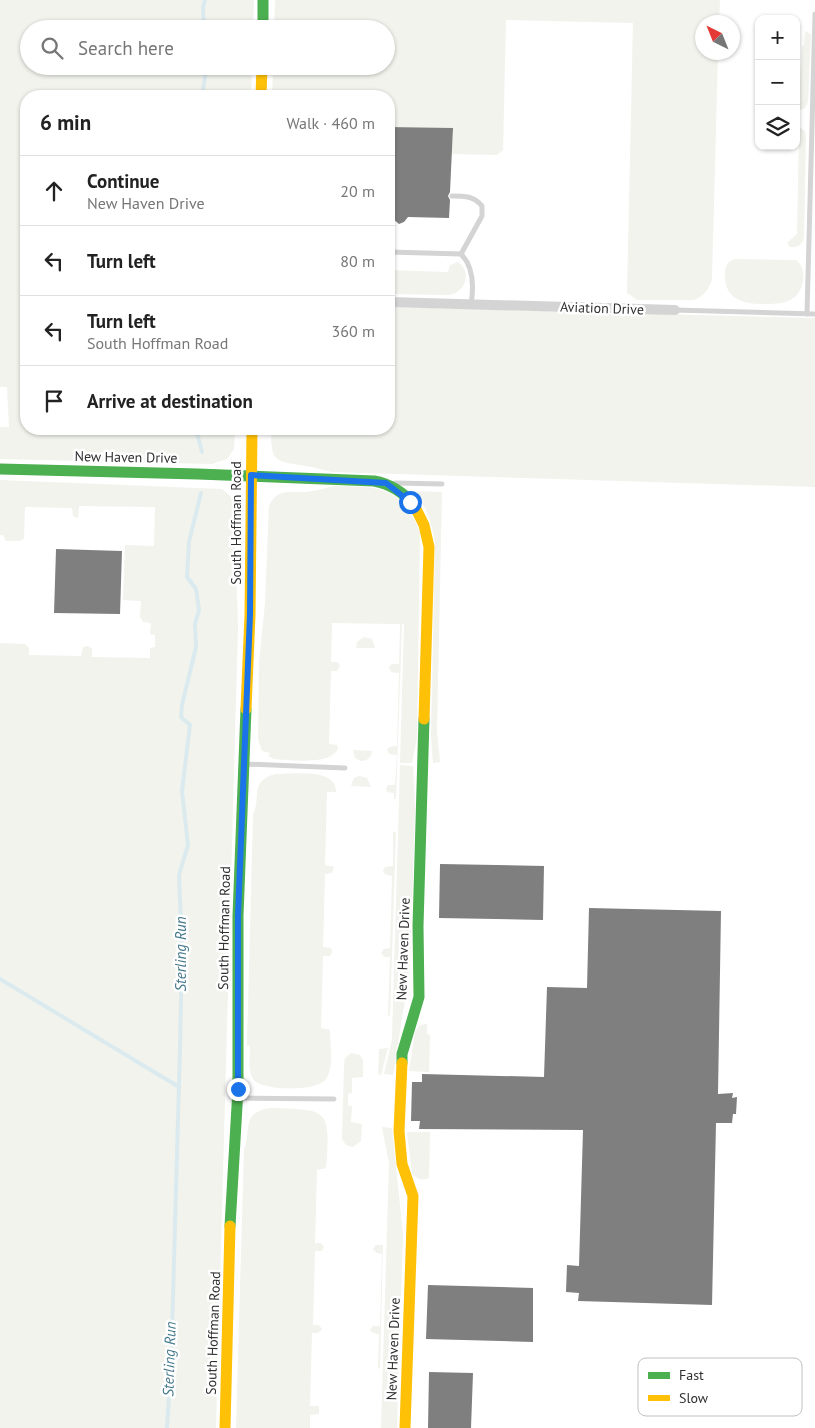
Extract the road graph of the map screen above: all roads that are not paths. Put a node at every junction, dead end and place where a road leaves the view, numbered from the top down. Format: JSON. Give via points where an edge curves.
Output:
{"nodes":[{"id":1,"x":263,"y":0,"type":"edge"},
{"id":2,"x":815,"y":14,"type":"edge"},
{"id":3,"x":263,"y":20,"type":"edge"},
{"id":4,"x":262,"y":75,"type":"edge"},
{"id":5,"x":261,"y":90,"type":"edge"},
{"id":6,"x":452,"y":196,"type":"dead end"},
{"id":7,"x":395,"y":252,"type":"edge"},
{"id":8,"x":461,"y":254,"type":"junction"},
{"id":9,"x":395,"y":302,"type":"edge"},
{"id":10,"x":471,"y":304,"type":"junction"},
{"id":11,"x":675,"y":310,"type":"joint"},
{"id":12,"x":807,"y":314,"type":"junction"},
{"id":13,"x":815,"y":314,"type":"edge"},
{"id":14,"x":252,"y":435,"type":"edge"},
{"id":15,"x":0,"y":469,"type":"edge"},
{"id":16,"x":251,"y":475,"type":"junction"},
{"id":17,"x":386,"y":483,"type":"junction"},
{"id":18,"x":442,"y":484,"type":"dead end"},
{"id":19,"x":244,"y":764,"type":"junction"},
{"id":20,"x":345,"y":768,"type":"dead end"},
{"id":21,"x":238,"y":1098,"type":"junction"},
{"id":22,"x":334,"y":1099,"type":"dead end"},
{"id":23,"x":225,"y":1428,"type":"edge"},
{"id":24,"x":405,"y":1428,"type":"edge"}],
"edges":[{"from":1,"to":3,"type":"street"},
{"from":2,"to":12,"type":"lane"},
{"from":4,"to":5,"type":"street"},
{"from":6,"to":8,"type":"lane","via":[[467,196],[482,206],[482,216]]},
{"from":7,"to":8,"type":"lane"},
{"from":8,"to":10,"type":"lane","via":[[472,272]]},
{"from":9,"to":10,"type":"street","name":"Aviation Drive"},
{"from":10,"to":11,"type":"street","name":"Aviation Drive"},
{"from":11,"to":12,"type":"lane","name":"Aviation Drive"},
{"from":12,"to":13,"type":"lane","name":"Aviation Drive"},
{"from":14,"to":16,"type":"street","name":"South Hoffman Road"},
{"from":15,"to":16,"type":"street","name":"New Haven Drive"},
{"from":16,"to":17,"type":"street","name":"New Haven Drive"},
{"from":16,"to":19,"type":"street","name":"South Hoffman Road"},
{"from":17,"to":18,"type":"lane"},
{"from":17,"to":24,"type":"street","name":"New Haven Drive","via":[[405,497],[422,516],[429,546],[418,917],[419,997],[402,1054],[399,1131],[402,1164],[413,1196]]},
{"from":19,"to":20,"type":"lane"},
{"from":19,"to":21,"type":"street","name":"South Hoffman Road","via":[[238,916]]},
{"from":21,"to":22,"type":"lane"},
{"from":21,"to":23,"type":"street","name":"South Hoffman Road"}]}
